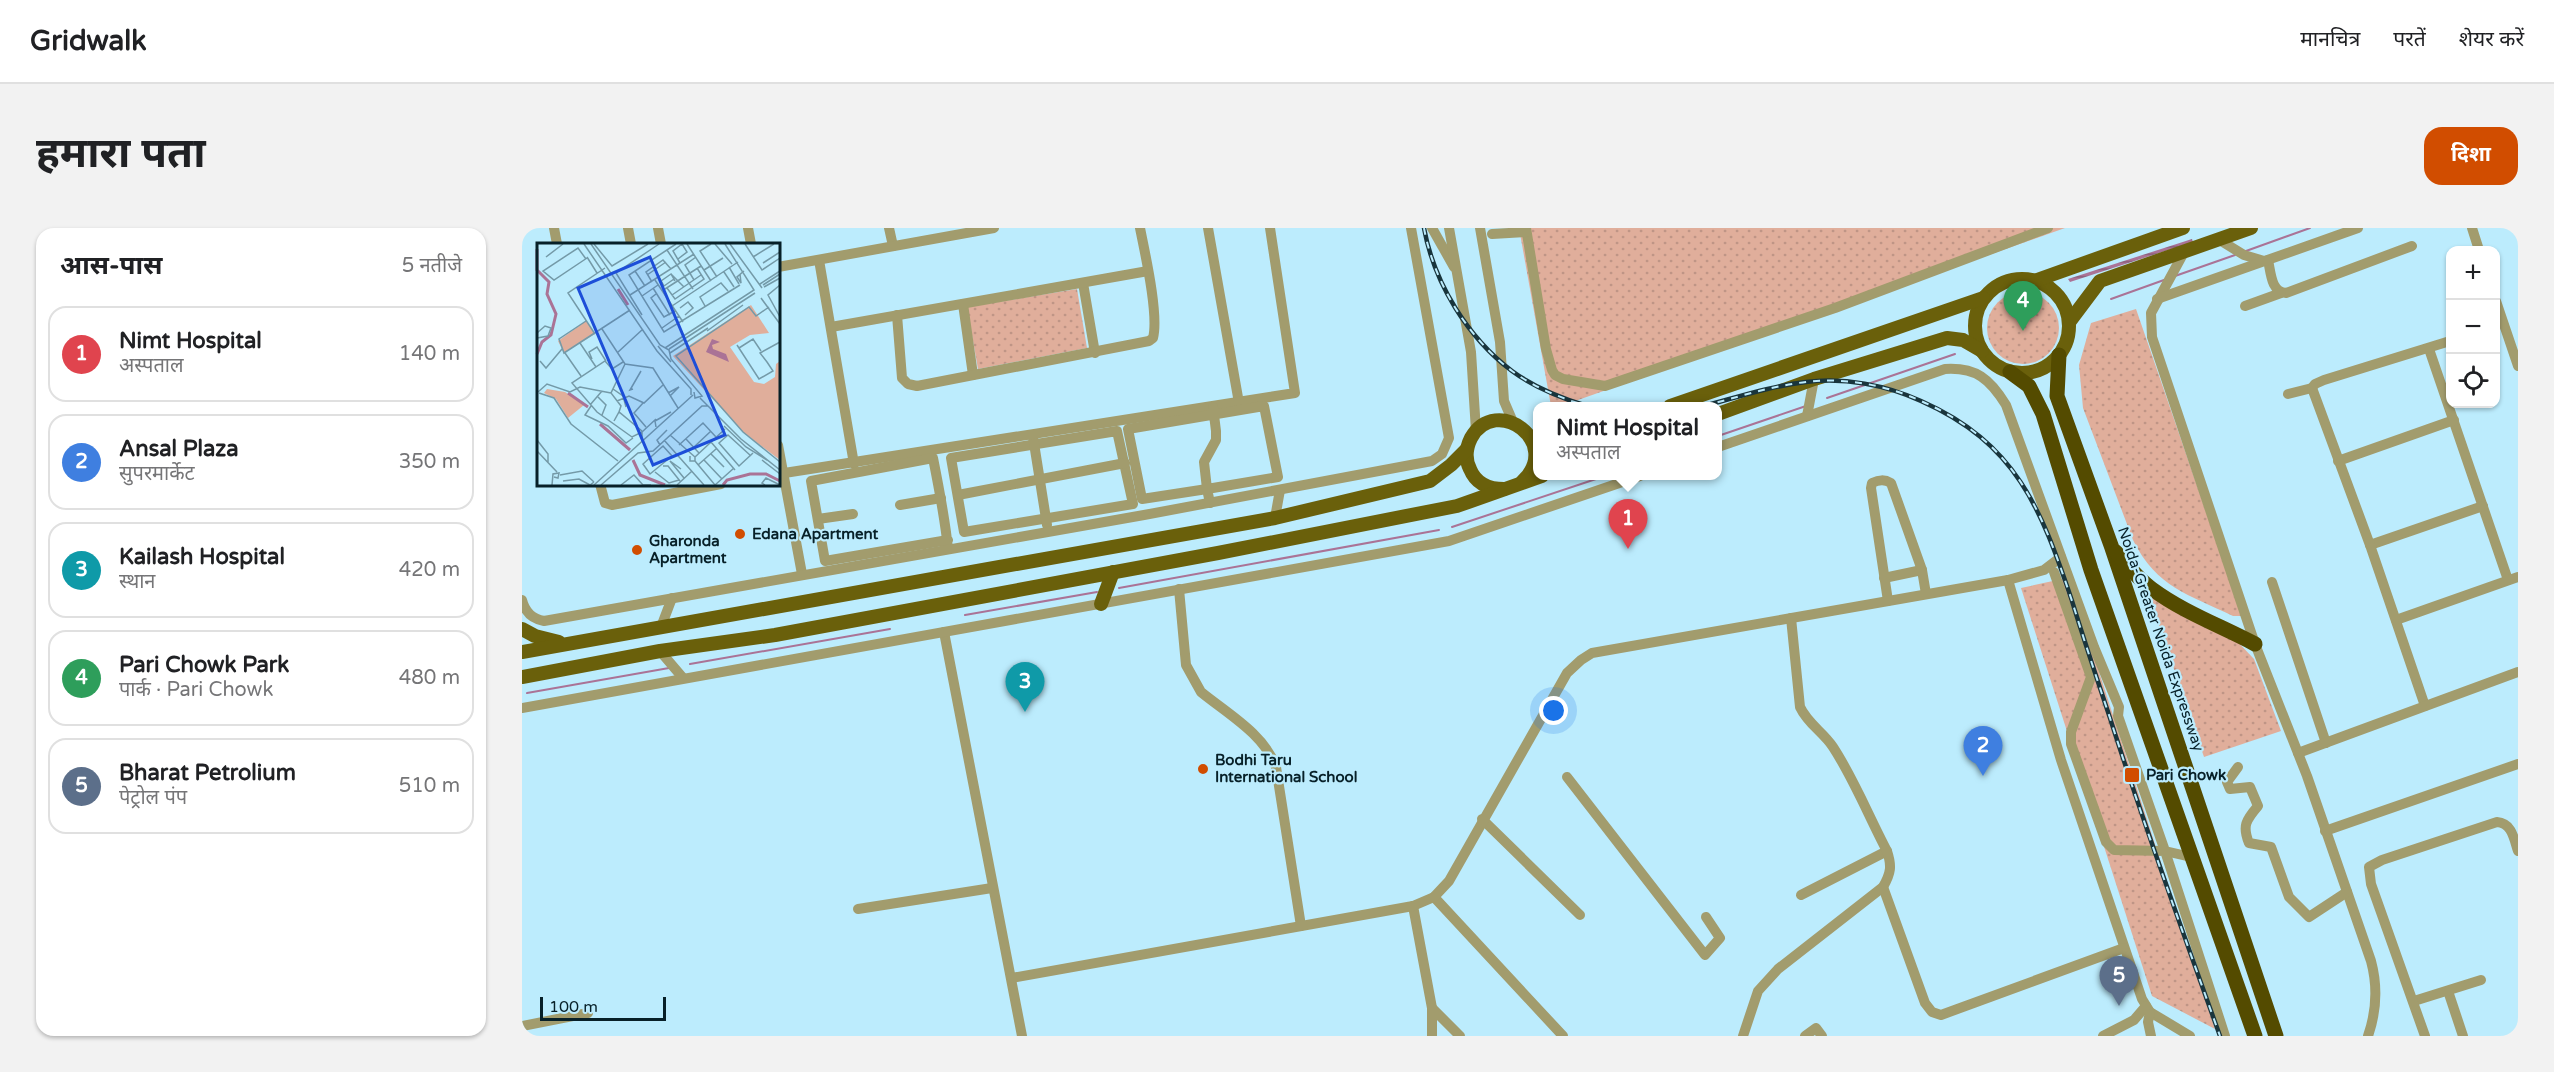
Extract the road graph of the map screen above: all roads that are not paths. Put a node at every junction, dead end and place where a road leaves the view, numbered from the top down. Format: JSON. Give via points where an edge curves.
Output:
{"nodes":[{"id":1,"x":554,"y":228,"type":"edge"},
{"id":2,"x":628,"y":228,"type":"edge"},
{"id":3,"x":658,"y":228,"type":"edge"},
{"id":4,"x":748,"y":228,"type":"edge"},
{"id":5,"x":890,"y":228,"type":"edge"},
{"id":6,"x":994,"y":228,"type":"edge"},
{"id":7,"x":1140,"y":228,"type":"edge"},
{"id":8,"x":1208,"y":228,"type":"edge"},
{"id":9,"x":1270,"y":228,"type":"edge"},
{"id":10,"x":1411,"y":228,"type":"edge"},
{"id":11,"x":1432,"y":228,"type":"edge"},
{"id":12,"x":1449,"y":228,"type":"edge"},
{"id":13,"x":1480,"y":228,"type":"edge"},
{"id":14,"x":2048,"y":228,"type":"edge"},
{"id":15,"x":2183,"y":228,"type":"edge"},
{"id":16,"x":2251,"y":228,"type":"edge"},
{"id":17,"x":2358,"y":228,"type":"edge"},
{"id":18,"x":2472,"y":228,"type":"edge"},
{"id":19,"x":1526,"y":230,"type":"edge"},
{"id":20,"x":1493,"y":231,"type":"edge"},
{"id":21,"x":2218,"y":240,"type":"junction"},
{"id":22,"x":556,"y":243,"type":"edge"},
{"id":23,"x":631,"y":243,"type":"edge"},
{"id":24,"x":661,"y":243,"type":"edge"},
{"id":25,"x":751,"y":243,"type":"edge"},
{"id":26,"x":893,"y":246,"type":"junction"},
{"id":27,"x":2412,"y":246,"type":"dead end"},
{"id":28,"x":2478,"y":246,"type":"edge"},
{"id":29,"x":1484,"y":249,"type":"junction"},
{"id":30,"x":2183,"y":254,"type":"junction"},
{"id":31,"x":819,"y":260,"type":"junction"},
{"id":32,"x":2266,"y":261,"type":"junction"},
{"id":33,"x":780,"y":267,"type":"edge"},
{"id":34,"x":1456,"y":270,"type":"junction"},
{"id":35,"x":1148,"y":271,"type":"junction"},
{"id":36,"x":2037,"y":280,"type":"junction"},
{"id":37,"x":1083,"y":283,"type":"junction"},
{"id":38,"x":2281,"y":293,"type":"junction"},
{"id":39,"x":1983,"y":298,"type":"junction"},
{"id":40,"x":2157,"y":299,"type":"junction"},
{"id":41,"x":963,"y":304,"type":"junction"},
{"id":42,"x":2245,"y":306,"type":"dead end"},
{"id":43,"x":897,"y":315,"type":"junction"},
{"id":44,"x":2070,"y":321,"type":"junction"},
{"id":45,"x":2500,"y":324,"type":"edge"},
{"id":46,"x":831,"y":327,"type":"junction"},
{"id":47,"x":2446,"y":343,"type":"edge"},
{"id":48,"x":2430,"y":349,"type":"junction"},
{"id":49,"x":1982,"y":351,"type":"junction"},
{"id":50,"x":1095,"y":353,"type":"junction"},
{"id":51,"x":2059,"y":356,"type":"junction"},
{"id":52,"x":2518,"y":366,"type":"edge"},
{"id":53,"x":2010,"y":372,"type":"junction"},
{"id":54,"x":973,"y":375,"type":"junction"},
{"id":55,"x":1814,"y":379,"type":"junction"},
{"id":56,"x":2312,"y":388,"type":"junction"},
{"id":57,"x":2288,"y":394,"type":"dead end"},
{"id":58,"x":1682,"y":402,"type":"edge"},
{"id":59,"x":1239,"y":403,"type":"junction"},
{"id":60,"x":1214,"y":411,"type":"junction"},
{"id":61,"x":1722,"y":413,"type":"edge"},
{"id":62,"x":1807,"y":416,"type":"junction"},
{"id":63,"x":2454,"y":420,"type":"junction"},
{"id":64,"x":1513,"y":422,"type":"junction"},
{"id":65,"x":1476,"y":431,"type":"junction"},
{"id":66,"x":1533,"y":435,"type":"edge"},
{"id":67,"x":1033,"y":440,"type":"junction"},
{"id":68,"x":1722,"y":446,"type":"edge"},
{"id":69,"x":1467,"y":449,"type":"junction"},
{"id":70,"x":2338,"y":461,"type":"junction"},
{"id":71,"x":1125,"y":463,"type":"junction"},
{"id":72,"x":854,"y":464,"type":"junction"},
{"id":73,"x":1533,"y":467,"type":"edge"},
{"id":74,"x":780,"y":474,"type":"edge"},
{"id":75,"x":1040,"y":479,"type":"junction"},
{"id":76,"x":1533,"y":479,"type":"edge"},
{"id":77,"x":1628,"y":480,"type":"edge"},
{"id":78,"x":1521,"y":483,"type":"junction"},
{"id":79,"x":600,"y":486,"type":"edge"},
{"id":80,"x":711,"y":486,"type":"edge"},
{"id":81,"x":1207,"y":489,"type":"junction"},
{"id":82,"x":1504,"y":489,"type":"junction"},
{"id":83,"x":1280,"y":490,"type":"junction"},
{"id":84,"x":958,"y":495,"type":"junction"},
{"id":85,"x":940,"y":498,"type":"junction"},
{"id":86,"x":1209,"y":503,"type":"junction"},
{"id":87,"x":900,"y":505,"type":"dead end"},
{"id":88,"x":2483,"y":506,"type":"junction"},
{"id":89,"x":853,"y":514,"type":"dead end"},
{"id":90,"x":1046,"y":518,"type":"junction"},
{"id":91,"x":1275,"y":518,"type":"junction"},
{"id":92,"x":818,"y":519,"type":"junction"},
{"id":93,"x":1047,"y":532,"type":"junction"},
{"id":94,"x":948,"y":544,"type":"junction"},
{"id":95,"x":2370,"y":545,"type":"junction"},
{"id":96,"x":2112,"y":548,"type":"junction"},
{"id":97,"x":2061,"y":557,"type":"junction"},
{"id":98,"x":826,"y":566,"type":"junction"},
{"id":99,"x":1922,"y":570,"type":"junction"},
{"id":100,"x":2049,"y":571,"type":"junction"},
{"id":101,"x":1113,"y":572,"type":"junction"},
{"id":102,"x":802,"y":574,"type":"junction"},
{"id":103,"x":2067,"y":574,"type":"junction"},
{"id":104,"x":1884,"y":578,"type":"junction"},
{"id":105,"x":2513,"y":579,"type":"edge"},
{"id":106,"x":2008,"y":580,"type":"junction"},
{"id":107,"x":2272,"y":582,"type":"dead end"},
{"id":108,"x":1179,"y":589,"type":"junction"},
{"id":109,"x":1926,"y":594,"type":"junction"},
{"id":110,"x":672,"y":598,"type":"junction"},
{"id":111,"x":522,"y":600,"type":"edge"},
{"id":112,"x":1888,"y":601,"type":"junction"},
{"id":113,"x":1101,"y":604,"type":"junction"},
{"id":114,"x":764,"y":610,"type":"junction"},
{"id":115,"x":1791,"y":618,"type":"junction"},
{"id":116,"x":2396,"y":620,"type":"junction"},
{"id":117,"x":661,"y":627,"type":"junction"},
{"id":118,"x":522,"y":629,"type":"edge"},
{"id":119,"x":944,"y":632,"type":"junction"},
{"id":120,"x":751,"y":638,"type":"junction"},
{"id":121,"x":571,"y":643,"type":"junction"},
{"id":122,"x":2255,"y":644,"type":"junction"},
{"id":123,"x":660,"y":651,"type":"junction"},
{"id":124,"x":522,"y":652,"type":"edge"},
{"id":125,"x":2518,"y":672,"type":"edge"},
{"id":126,"x":522,"y":677,"type":"edge"},
{"id":127,"x":683,"y":678,"type":"junction"},
{"id":128,"x":2133,"y":690,"type":"junction"},
{"id":129,"x":2425,"y":706,"type":"junction"},
{"id":130,"x":2119,"y":707,"type":"junction"},
{"id":131,"x":522,"y":708,"type":"edge"},
{"id":132,"x":2326,"y":743,"type":"junction"},
{"id":133,"x":2071,"y":744,"type":"junction"},
{"id":134,"x":2057,"y":748,"type":"junction"},
{"id":135,"x":2298,"y":753,"type":"junction"},
{"id":136,"x":2518,"y":764,"type":"edge"},
{"id":137,"x":2238,"y":767,"type":"dead end"},
{"id":138,"x":1567,"y":777,"type":"dead end"},
{"id":139,"x":1482,"y":819,"type":"junction"},
{"id":140,"x":2325,"y":831,"type":"junction"},
{"id":141,"x":2114,"y":850,"type":"junction"},
{"id":142,"x":1887,"y":851,"type":"junction"},
{"id":143,"x":2164,"y":851,"type":"junction"},
{"id":144,"x":2518,"y":851,"type":"edge"},
{"id":145,"x":2192,"y":857,"type":"junction"},
{"id":146,"x":2094,"y":860,"type":"junction"},
{"id":147,"x":1883,"y":887,"type":"junction"},
{"id":148,"x":992,"y":888,"type":"junction"},
{"id":149,"x":2347,"y":892,"type":"junction"},
{"id":150,"x":1801,"y":895,"type":"dead end"},
{"id":151,"x":1434,"y":897,"type":"junction"},
{"id":152,"x":1413,"y":906,"type":"junction"},
{"id":153,"x":858,"y":909,"type":"dead end"},
{"id":154,"x":1580,"y":915,"type":"dead end"},
{"id":155,"x":1706,"y":917,"type":"dead end"},
{"id":156,"x":1301,"y":926,"type":"junction"},
{"id":157,"x":2124,"y":948,"type":"junction"},
{"id":158,"x":1012,"y":978,"type":"junction"},
{"id":159,"x":2481,"y":980,"type":"dead end"},
{"id":160,"x":2448,"y":991,"type":"junction"},
{"id":161,"x":2414,"y":1001,"type":"junction"},
{"id":162,"x":1432,"y":1008,"type":"junction"},
{"id":163,"x":2148,"y":1009,"type":"junction"},
{"id":164,"x":588,"y":1013,"type":"dead end"},
{"id":165,"x":522,"y":1026,"type":"edge"},
{"id":166,"x":1560,"y":1035,"type":"edge"},
{"id":167,"x":1022,"y":1036,"type":"edge"},
{"id":168,"x":1432,"y":1036,"type":"edge"},
{"id":169,"x":1460,"y":1036,"type":"edge"},
{"id":170,"x":1743,"y":1036,"type":"edge"},
{"id":171,"x":1805,"y":1036,"type":"edge"},
{"id":172,"x":1822,"y":1036,"type":"edge"},
{"id":173,"x":2103,"y":1036,"type":"edge"},
{"id":174,"x":2151,"y":1036,"type":"edge"},
{"id":175,"x":2190,"y":1036,"type":"edge"},
{"id":176,"x":2225,"y":1036,"type":"edge"},
{"id":177,"x":2255,"y":1036,"type":"edge"},
{"id":178,"x":2276,"y":1036,"type":"edge"},
{"id":179,"x":2368,"y":1036,"type":"edge"},
{"id":180,"x":2426,"y":1036,"type":"edge"},
{"id":181,"x":2463,"y":1036,"type":"edge"}],
"edges":[{"from":1,"to":22,"type":"street"},
{"from":2,"to":23,"type":"street"},
{"from":3,"to":24,"type":"street"},
{"from":4,"to":25,"type":"street"},
{"from":5,"to":26,"type":"street"},
{"from":6,"to":26,"type":"street"},
{"from":7,"to":35,"type":"street"},
{"from":8,"to":59,"type":"street"},
{"from":9,"to":59,"type":"street","via":[[1295,393]]},
{"from":10,"to":83,"type":"street","via":[[1449,438],[1447,447],[1432,461]]},
{"from":11,"to":34,"type":"street"},
{"from":12,"to":34,"type":"street"},
{"from":13,"to":29,"type":"street"},
{"from":14,"to":19,"type":"street","via":[[1835,308],[1605,386],[1563,379],[1552,370]]},
{"from":15,"to":36,"type":"main road"},
{"from":16,"to":21,"type":"main road"},
{"from":17,"to":32,"type":"street"},
{"from":18,"to":28,"type":"street"},
{"from":19,"to":20,"type":"street"},
{"from":20,"to":29,"type":"street"},
{"from":21,"to":30,"type":"main road"},
{"from":21,"to":32,"type":"street"},
{"from":26,"to":31,"type":"street"},
{"from":27,"to":38,"type":"street"},
{"from":29,"to":64,"type":"street","via":[[1500,342],[1504,401]]},
{"from":30,"to":40,"type":"street"},
{"from":30,"to":44,"type":"main road","via":[[2100,281]]},
{"from":31,"to":33,"type":"street"},
{"from":31,"to":46,"type":"street"},
{"from":32,"to":38,"type":"street","via":[[2274,288]]},
{"from":32,"to":40,"type":"street"},
{"from":34,"to":65,"type":"street","via":[[1472,352]]},
{"from":35,"to":37,"type":"street"},
{"from":35,"to":50,"type":"street","via":[[1153,338]]},
{"from":36,"to":39,"type":"main road","via":[[2007,280]]},
{"from":36,"to":44,"type":"main road","via":[[2059,296]]},
{"from":37,"to":41,"type":"street"},
{"from":37,"to":50,"type":"street"},
{"from":38,"to":42,"type":"street"},
{"from":39,"to":49,"type":"main road","via":[[1975,324]]},
{"from":39,"to":58,"type":"main road"},
{"from":40,"to":122,"type":"street","via":[[2151,313],[2152,337]]},
{"from":41,"to":43,"type":"street"},
{"from":41,"to":54,"type":"street"},
{"from":43,"to":46,"type":"street"},
{"from":43,"to":54,"type":"street","via":[[902,378],[908,384],[917,386]]},
{"from":44,"to":51,"type":"main road","via":[[2066,345]]},
{"from":45,"to":52,"type":"street"},
{"from":46,"to":72,"type":"street"},
{"from":47,"to":48,"type":"street"},
{"from":48,"to":56,"type":"street","via":[[2324,380]]},
{"from":48,"to":63,"type":"street"},
{"from":49,"to":53,"type":"main road"},
{"from":49,"to":55,"type":"main road","via":[[1963,340],[1947,338]]},
{"from":50,"to":54,"type":"street"},
{"from":51,"to":53,"type":"main road","via":[[2037,371]]},
{"from":51,"to":96,"type":"highway","name":"Noida-Greater Noida Expressway","via":[[2057,396]]},
{"from":53,"to":128,"type":"highway","via":[[2029,386],[2043,414]]},
{"from":55,"to":61,"type":"main road"},
{"from":55,"to":62,"type":"street"},
{"from":56,"to":57,"type":"street"},
{"from":56,"to":70,"type":"street"},
{"from":59,"to":60,"type":"street"},
{"from":60,"to":67,"type":"street"},
{"from":60,"to":81,"type":"street","via":[[1216,440],[1204,462]]},
{"from":60,"to":81,"type":"street","via":[[1264,406],[1278,477]]},
{"from":60,"to":81,"type":"street","via":[[1128,429],[1142,499]]},
{"from":62,"to":68,"type":"street"},
{"from":62,"to":97,"type":"street","via":[[1945,369],[1960,368],[1984,378],[2006,405]]},
{"from":63,"to":70,"type":"street"},
{"from":63,"to":88,"type":"street"},
{"from":64,"to":65,"type":"main road","via":[[1487,423]]},
{"from":64,"to":66,"type":"main road"},
{"from":65,"to":69,"type":"main road"},
{"from":67,"to":71,"type":"street","via":[[1117,431]]},
{"from":67,"to":72,"type":"street"},
{"from":67,"to":75,"type":"street"},
{"from":67,"to":84,"type":"street","via":[[951,458]]},
{"from":69,"to":82,"type":"main road","via":[[1472,475],[1486,486]]},
{"from":69,"to":91,"type":"main road","via":[[1430,481]]},
{"from":70,"to":95,"type":"street"},
{"from":71,"to":75,"type":"street"},
{"from":71,"to":90,"type":"street","via":[[1133,504]]},
{"from":72,"to":74,"type":"street"},
{"from":73,"to":78,"type":"main road"},
{"from":74,"to":102,"type":"street"},
{"from":75,"to":84,"type":"street"},
{"from":75,"to":90,"type":"street"},
{"from":76,"to":78,"type":"main road"},
{"from":77,"to":108,"type":"street","via":[[1449,541]]},
{"from":78,"to":82,"type":"main road"},
{"from":79,"to":80,"type":"street","via":[[605,503],[612,505]]},
{"from":81,"to":86,"type":"street"},
{"from":82,"to":101,"type":"main road","via":[[1457,506]]},
{"from":83,"to":86,"type":"street"},
{"from":83,"to":91,"type":"street"},
{"from":84,"to":90,"type":"street","via":[[964,531]]},
{"from":85,"to":87,"type":"street"},
{"from":85,"to":92,"type":"street","via":[[933,458],[811,481]]},
{"from":85,"to":94,"type":"street"},
{"from":86,"to":93,"type":"street"},
{"from":88,"to":95,"type":"street"},
{"from":88,"to":105,"type":"street"},
{"from":89,"to":92,"type":"street"},
{"from":90,"to":93,"type":"street"},
{"from":91,"to":114,"type":"main road"},
{"from":92,"to":98,"type":"street"},
{"from":93,"to":94,"type":"street"},
{"from":94,"to":98,"type":"street"},
{"from":95,"to":116,"type":"street"},
{"from":96,"to":122,"type":"highway","via":[[2152,589]]},
{"from":96,"to":178,"type":"highway","name":"Noida-Greater Noida Expressway"},
{"from":97,"to":100,"type":"street"},
{"from":97,"to":103,"type":"street"},
{"from":98,"to":102,"type":"street"},
{"from":99,"to":104,"type":"street"},
{"from":99,"to":104,"type":"street","via":[[1891,483],[1876,481],[1871,488]]},
{"from":99,"to":109,"type":"street"},
{"from":100,"to":103,"type":"street"},
{"from":100,"to":106,"type":"street"},
{"from":100,"to":133,"type":"street","via":[[2091,677],[2071,732]]},
{"from":101,"to":113,"type":"main road"},
{"from":101,"to":120,"type":"main road"},
{"from":102,"to":110,"type":"street"},
{"from":103,"to":130,"type":"street"},
{"from":104,"to":112,"type":"street"},
{"from":105,"to":116,"type":"street"},
{"from":106,"to":109,"type":"street"},
{"from":106,"to":134,"type":"street"},
{"from":107,"to":132,"type":"street"},
{"from":108,"to":113,"type":"street"},
{"from":108,"to":156,"type":"street","via":[[1186,665],[1194,682],[1262,741],[1276,767]]},
{"from":109,"to":112,"type":"street"},
{"from":110,"to":111,"type":"street","via":[[544,621],[528,613]]},
{"from":110,"to":117,"type":"street"},
{"from":112,"to":115,"type":"street"},
{"from":113,"to":119,"type":"street"},
{"from":114,"to":117,"type":"main road"},
{"from":114,"to":120,"type":"main road","via":[[782,614],[784,621]]},
{"from":115,"to":139,"type":"street","via":[[1593,654],[1581,660],[1552,696]]},
{"from":115,"to":142,"type":"street","via":[[1800,707],[1841,760]]},
{"from":116,"to":129,"type":"street"},
{"from":117,"to":121,"type":"main road"},
{"from":118,"to":121,"type":"main road","via":[[550,641]]},
{"from":119,"to":127,"type":"street"},
{"from":119,"to":148,"type":"street"},
{"from":120,"to":123,"type":"main road"},
{"from":121,"to":124,"type":"main road"},
{"from":122,"to":135,"type":"street"},
{"from":123,"to":126,"type":"main road"},
{"from":123,"to":127,"type":"street"},
{"from":125,"to":129,"type":"street"},
{"from":127,"to":131,"type":"street"},
{"from":128,"to":130,"type":"street"},
{"from":128,"to":145,"type":"highway"},
{"from":129,"to":132,"type":"street"},
{"from":130,"to":143,"type":"street","via":[[2118,716]]},
{"from":132,"to":135,"type":"street"},
{"from":133,"to":134,"type":"street"},
{"from":133,"to":141,"type":"street","via":[[2106,842]]},
{"from":134,"to":146,"type":"street"},
{"from":135,"to":140,"type":"street"},
{"from":136,"to":140,"type":"street"},
{"from":137,"to":149,"type":"street","via":[[2227,782],[2230,789],[2250,787],[2258,806],[2247,818],[2246,836],[2249,843],[2271,847],[2289,897],[2309,916]]},
{"from":138,"to":155,"type":"street","via":[[1705,955],[1720,938]]},
{"from":139,"to":151,"type":"street","via":[[1449,881]]},
{"from":139,"to":154,"type":"street"},
{"from":140,"to":149,"type":"street"},
{"from":141,"to":143,"type":"street"},
{"from":141,"to":146,"type":"street"},
{"from":142,"to":147,"type":"street","via":[[1891,874]]},
{"from":142,"to":150,"type":"street"},
{"from":143,"to":145,"type":"street"},
{"from":143,"to":176,"type":"street"},
{"from":144,"to":161,"type":"street","via":[[2508,826],[2497,822],[2369,867],[2371,884]]},
{"from":145,"to":177,"type":"highway"},
{"from":146,"to":157,"type":"street"},
{"from":147,"to":157,"type":"street","via":[[1925,1003],[1941,1015]]},
{"from":147,"to":170,"type":"street","via":[[1762,985]]},
{"from":148,"to":153,"type":"street"},
{"from":148,"to":158,"type":"street"},
{"from":149,"to":179,"type":"street","via":[[2377,984]]},
{"from":151,"to":152,"type":"street"},
{"from":151,"to":166,"type":"street"},
{"from":152,"to":156,"type":"street"},
{"from":152,"to":162,"type":"street"},
{"from":156,"to":158,"type":"street"},
{"from":157,"to":163,"type":"street"},
{"from":158,"to":167,"type":"street"},
{"from":159,"to":160,"type":"street"},
{"from":160,"to":161,"type":"street"},
{"from":160,"to":181,"type":"street"},
{"from":161,"to":180,"type":"street"},
{"from":162,"to":168,"type":"street"},
{"from":162,"to":169,"type":"street"},
{"from":163,"to":173,"type":"street"},
{"from":163,"to":174,"type":"street"},
{"from":163,"to":175,"type":"street"},
{"from":164,"to":165,"type":"street"},
{"from":171,"to":172,"type":"street","via":[[1816,1028]]}]}
